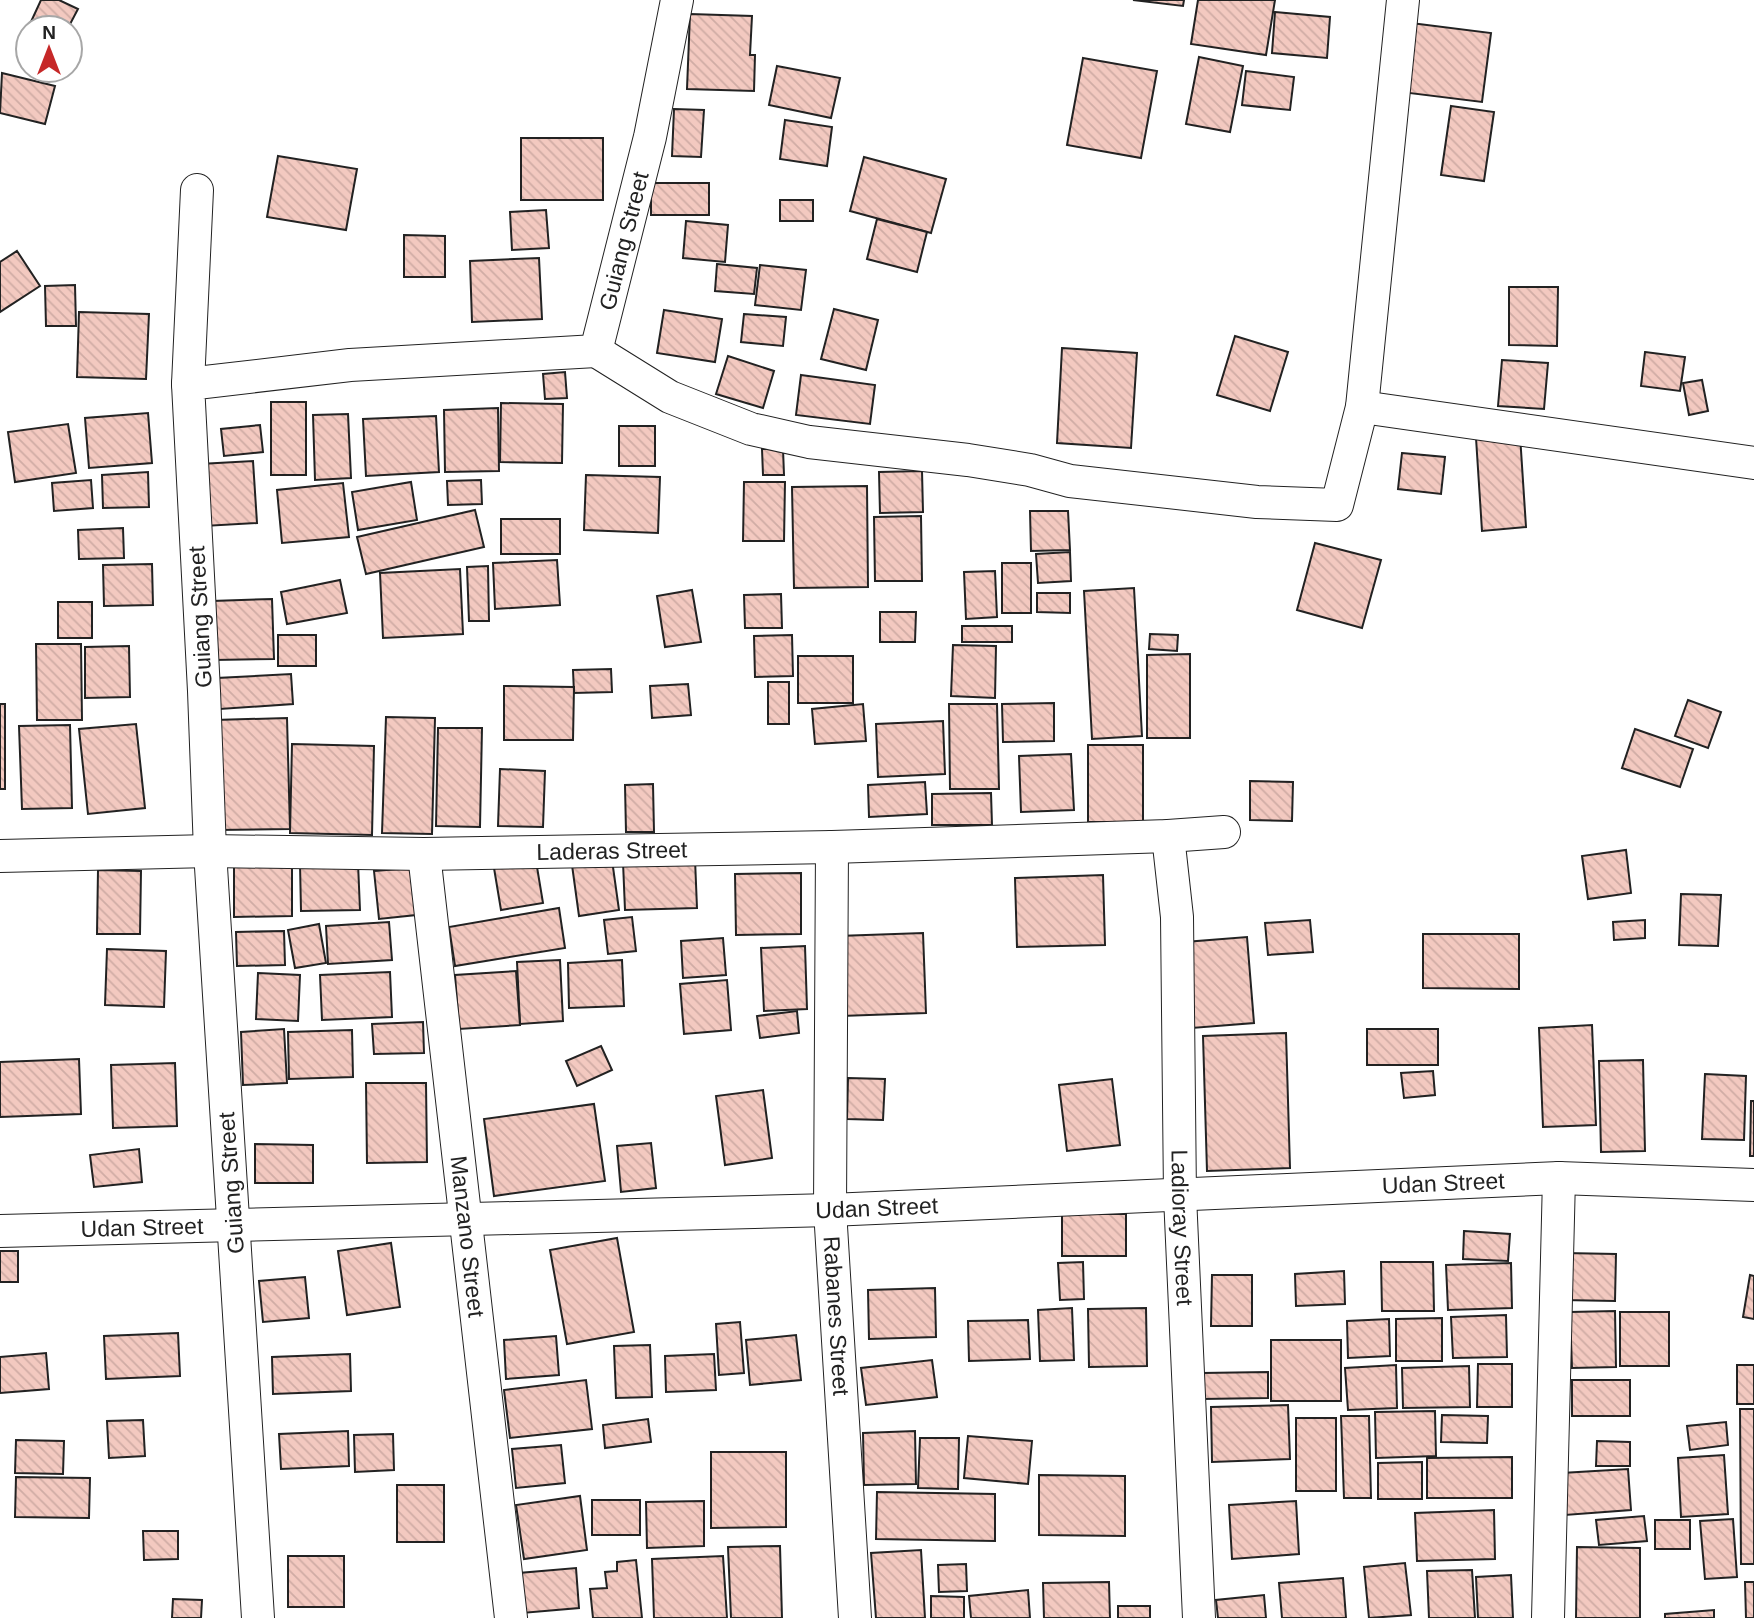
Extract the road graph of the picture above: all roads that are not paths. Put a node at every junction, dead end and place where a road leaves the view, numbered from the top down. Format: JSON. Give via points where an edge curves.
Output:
{"nodes":[{"id":1,"x":677,"y":0,"type":"edge"},
{"id":2,"x":1403,"y":0,"type":"edge"},
{"id":3,"x":197,"y":190,"type":"dead end"},
{"id":4,"x":596,"y":351,"type":"junction"},
{"id":5,"x":188,"y":384,"type":"junction"},
{"id":6,"x":1362,"y":407,"type":"junction"},
{"id":7,"x":1754,"y":463,"type":"edge"},
{"id":8,"x":1224,"y":832,"type":"dead end"},
{"id":9,"x":1168,"y":836,"type":"junction"},
{"id":10,"x":832,"y":847,"type":"junction"},
{"id":11,"x":210,"y":851,"type":"junction"},
{"id":12,"x":424,"y":854,"type":"junction"},
{"id":13,"x":0,"y":856,"type":"edge"},
{"id":14,"x":1559,"y":1178,"type":"junction"},
{"id":15,"x":1754,"y":1185,"type":"edge"},
{"id":16,"x":1180,"y":1196,"type":"junction"},
{"id":17,"x":831,"y":1210,"type":"junction"},
{"id":18,"x":467,"y":1220,"type":"junction"},
{"id":19,"x":234,"y":1225,"type":"junction"},
{"id":20,"x":0,"y":1231,"type":"edge"},
{"id":21,"x":258,"y":1618,"type":"edge"},
{"id":22,"x":511,"y":1618,"type":"edge"},
{"id":23,"x":855,"y":1618,"type":"edge"},
{"id":24,"x":1199,"y":1618,"type":"edge"},
{"id":25,"x":1548,"y":1618,"type":"edge"}],
"edges":[{"from":1,"to":4,"type":"street","name":"Guiang Street","via":[[650,137]]},
{"from":2,"to":6,"type":"street"},
{"from":3,"to":5,"type":"street","name":"Guiang Street"},
{"from":4,"to":5,"type":"street","via":[[350,365]]},
{"from":4,"to":6,"type":"street","via":[[670,397],[751,429],[809,442],[1030,470],[1070,481],[1257,502],[1337,505]]},
{"from":5,"to":11,"type":"street","name":"Guiang Street"},
{"from":6,"to":7,"type":"street"},
{"from":8,"to":9,"type":"street","name":"Laderas Street"},
{"from":9,"to":10,"type":"street","name":"Laderas Street"},
{"from":9,"to":16,"type":"street","name":"Ladioray Street","via":[[1177,917]]},
{"from":10,"to":12,"type":"street","name":"Laderas Street"},
{"from":10,"to":17,"type":"street","name":"Rabanes Street"},
{"from":11,"to":12,"type":"street","name":"Laderas Street"},
{"from":11,"to":13,"type":"street","name":"Laderas Street"},
{"from":11,"to":19,"type":"street","name":"Guiang Street"},
{"from":12,"to":18,"type":"street","name":"Manzano Street"},
{"from":14,"to":15,"type":"street","name":"Udan Street"},
{"from":14,"to":16,"type":"street","name":"Udan Street"},
{"from":14,"to":25,"type":"street"},
{"from":16,"to":17,"type":"street","name":"Udan Street"},
{"from":16,"to":24,"type":"street","name":"Ladioray Street"},
{"from":17,"to":18,"type":"street","name":"Udan Street"},
{"from":17,"to":23,"type":"street","name":"Rabanes Street"},
{"from":18,"to":19,"type":"street","name":"Udan Street"},
{"from":18,"to":22,"type":"street","name":"Manzano Street"},
{"from":19,"to":20,"type":"street","name":"Udan Street"},
{"from":19,"to":21,"type":"street","name":"Guiang Street"}]}
